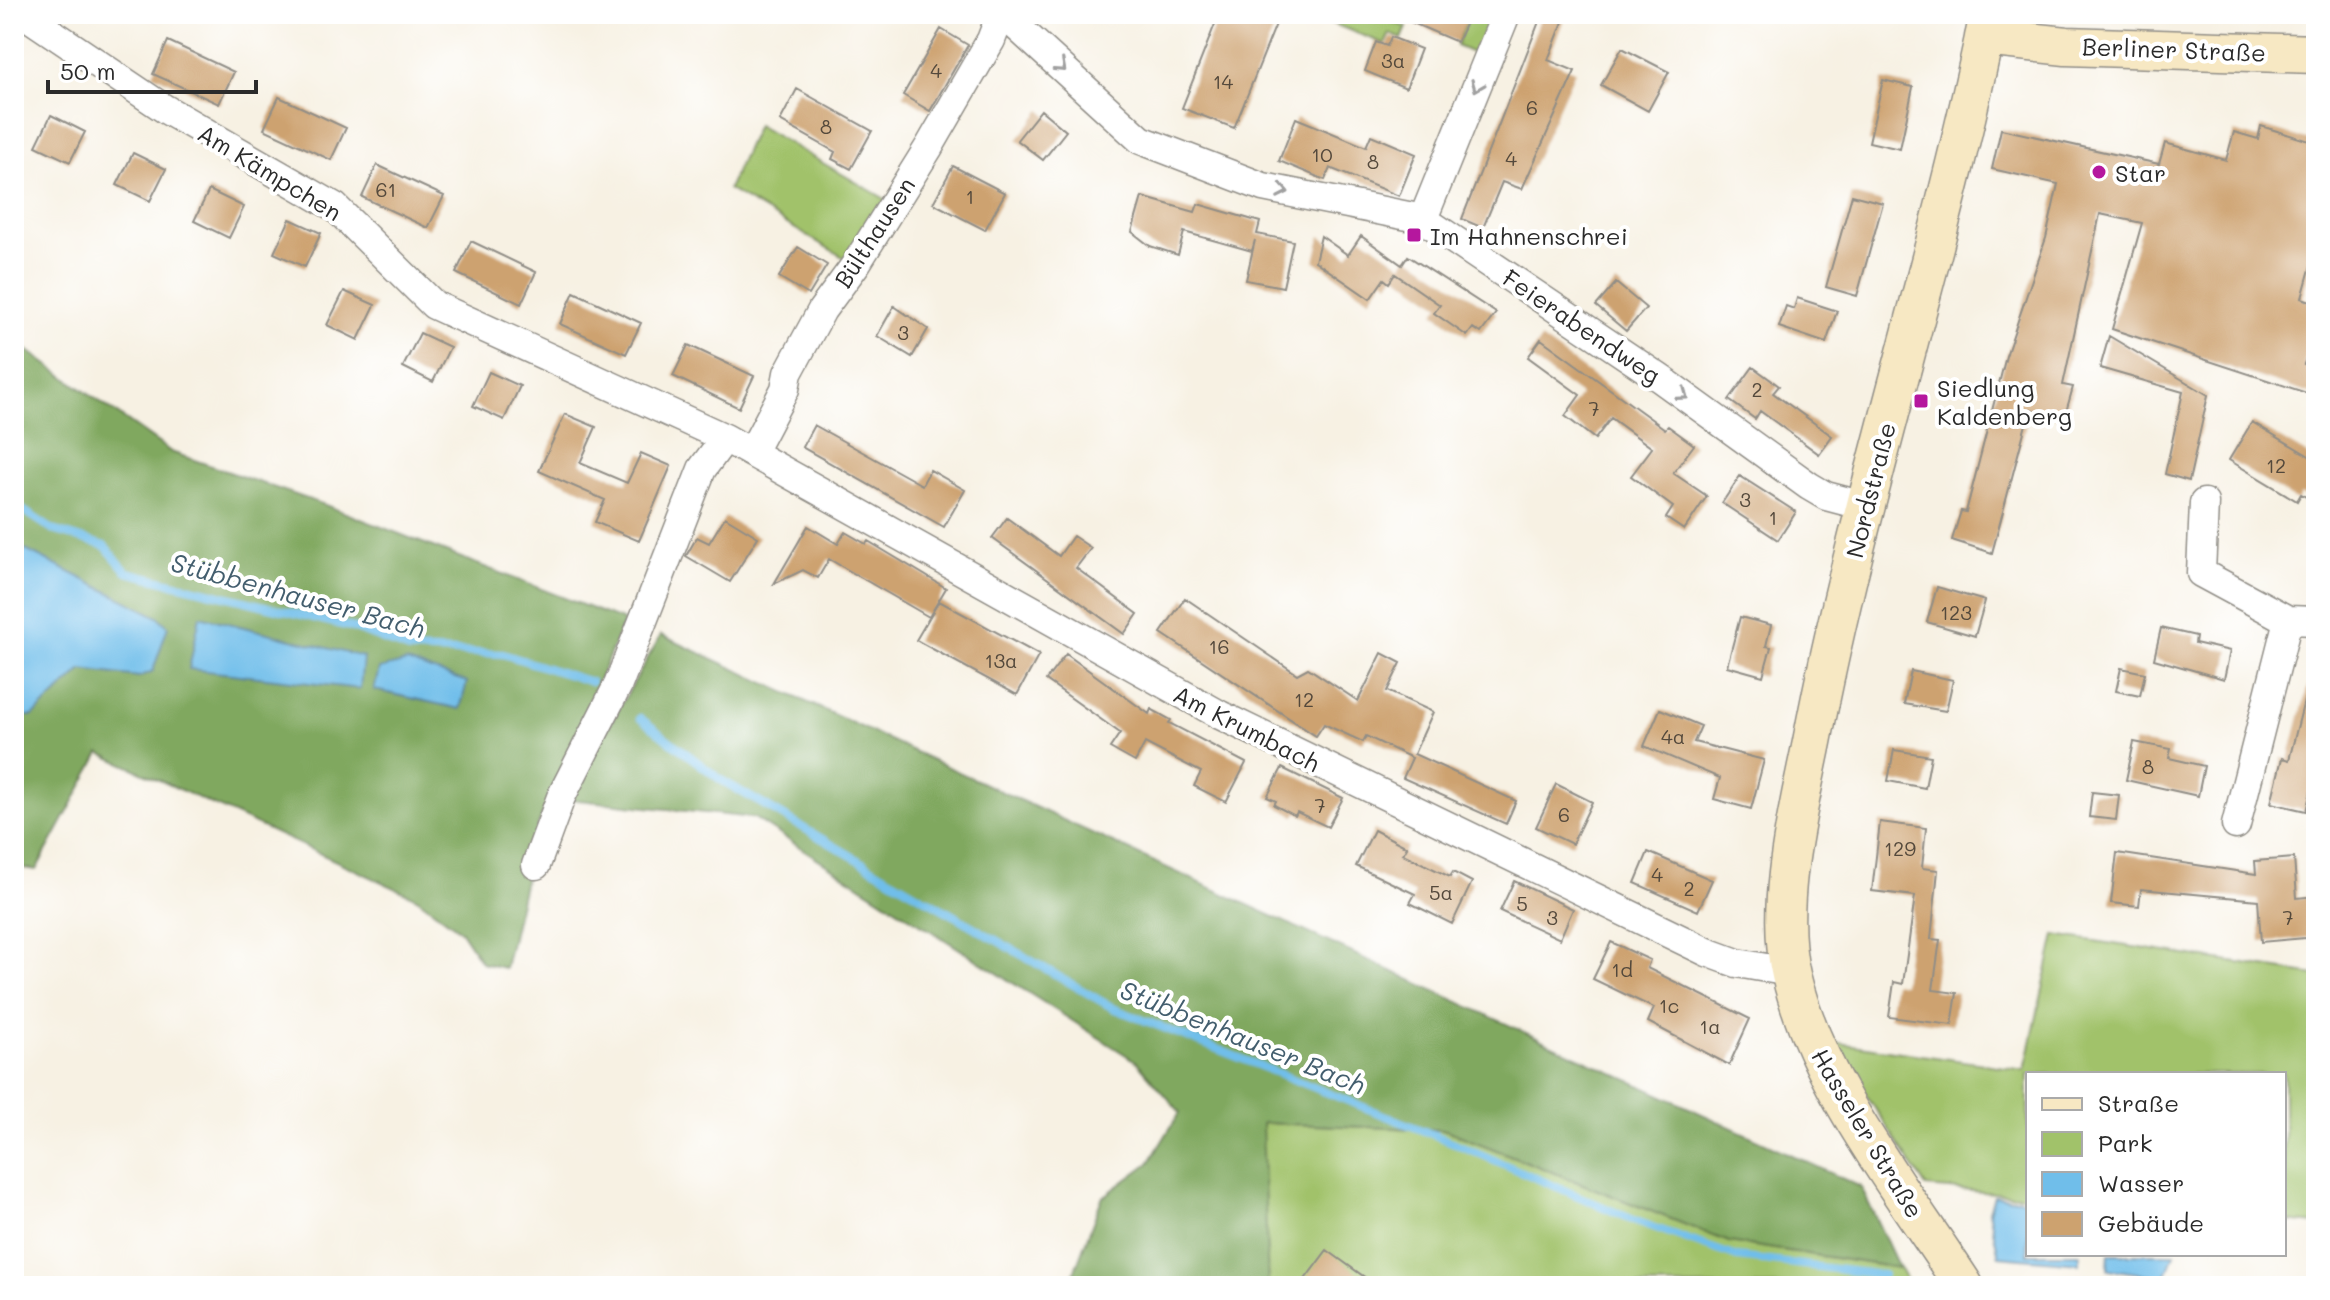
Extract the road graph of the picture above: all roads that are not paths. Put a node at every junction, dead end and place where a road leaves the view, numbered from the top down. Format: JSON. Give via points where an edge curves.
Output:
{"nodes":[{"id":1,"x":24,"y":14,"type":"edge"},
{"id":2,"x":1002,"y":14,"type":"edge"},
{"id":3,"x":1506,"y":14,"type":"edge"},
{"id":4,"x":1987,"y":26,"type":"edge"},
{"id":5,"x":2316,"y":54,"type":"edge"},
{"id":6,"x":1423,"y":219,"type":"junction"},
{"id":7,"x":725,"y":438,"type":"junction"},
{"id":8,"x":752,"y":452,"type":"junction"},
{"id":9,"x":2204,"y":503,"type":"dead end"},
{"id":10,"x":1864,"y":506,"type":"junction"},
{"id":11,"x":2302,"y":620,"type":"edge"},
{"id":12,"x":2236,"y":825,"type":"dead end"},
{"id":13,"x":536,"y":865,"type":"dead end"},
{"id":14,"x":1790,"y":972,"type":"junction"},
{"id":15,"x":1964,"y":1286,"type":"edge"}],
"edges":[{"from":1,"to":7,"type":"street","name":"Am Kämpchen","via":[[165,109],[335,207],[434,305]]},
{"from":2,"to":6,"type":"street","name":"Feierabendweg","one_way":true,"via":[[1141,140],[1263,187]]},
{"from":2,"to":8,"type":"street","name":"Bülthausen","via":[[929,147],[822,310]]},
{"from":3,"to":6,"type":"street","one_way":true},
{"from":4,"to":5,"type":"main road","name":"Berliner Straße","via":[[2066,46]]},
{"from":4,"to":10,"type":"main road","name":"Nordstraße"},
{"from":6,"to":10,"type":"street","name":"Feierabendweg","one_way":true,"via":[[1809,486]]},
{"from":7,"to":8,"type":"street","name":"Am Krumbach"},
{"from":7,"to":13,"type":"street","via":[[702,469],[618,685],[561,797]]},
{"from":8,"to":14,"type":"street","name":"Am Krumbach","via":[[1220,715],[1707,952]]},
{"from":9,"to":11,"type":"street","via":[[2201,573]]},
{"from":10,"to":14,"type":"main road","name":"Nordstraße","via":[[1800,808],[1787,905]]},
{"from":11,"to":12,"type":"street"},
{"from":14,"to":15,"type":"main road","name":"Hasseler Straße","via":[[1824,1068]]}]}
